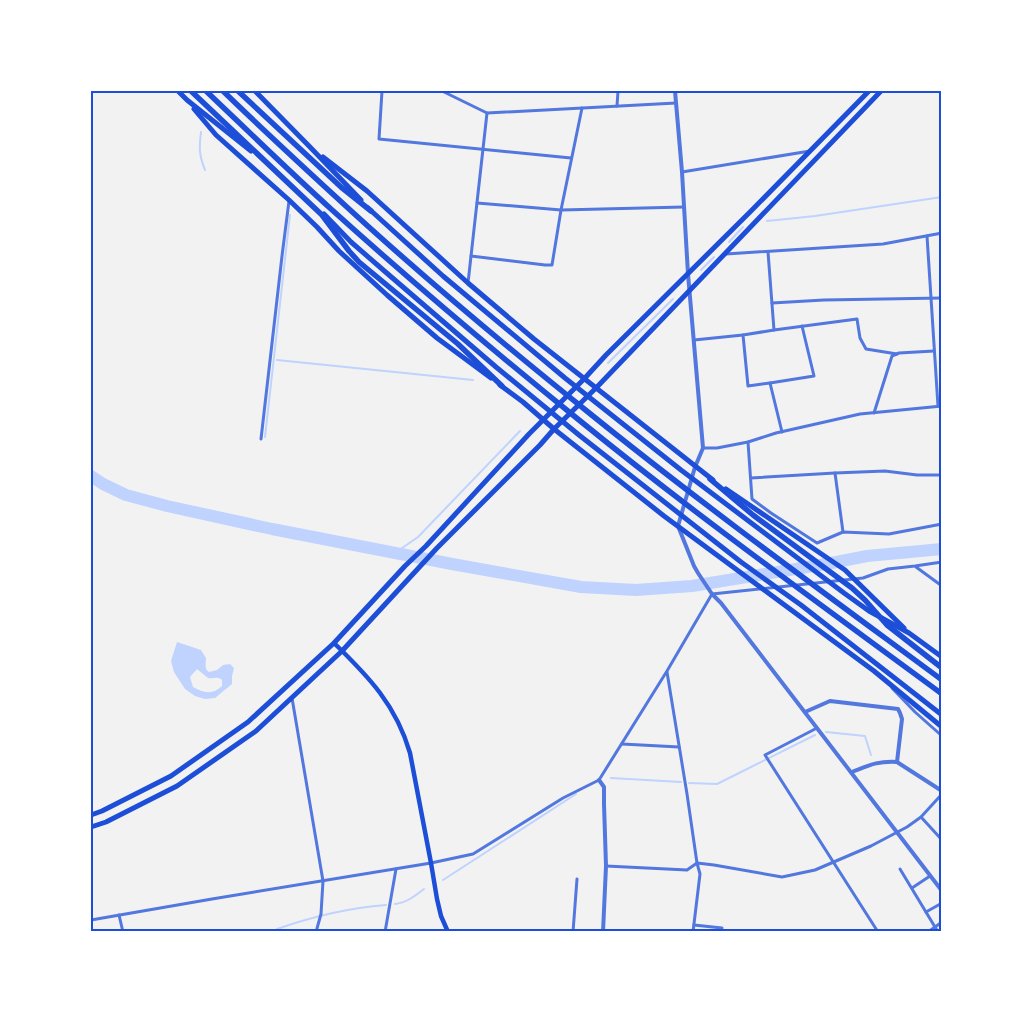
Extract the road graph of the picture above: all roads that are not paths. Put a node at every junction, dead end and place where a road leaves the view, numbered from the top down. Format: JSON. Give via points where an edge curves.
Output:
{"nodes":[{"id":1,"x":178,"y":91,"type":"edge"},
{"id":2,"x":191,"y":91,"type":"edge"},
{"id":3,"x":206,"y":91,"type":"edge"},
{"id":4,"x":223,"y":91,"type":"edge"},
{"id":5,"x":238,"y":91,"type":"edge"},
{"id":6,"x":255,"y":91,"type":"edge"},
{"id":7,"x":382,"y":91,"type":"edge"},
{"id":8,"x":442,"y":91,"type":"edge"},
{"id":9,"x":618,"y":91,"type":"edge"},
{"id":10,"x":676,"y":91,"type":"edge"},
{"id":11,"x":869,"y":91,"type":"edge"},
{"id":12,"x":880,"y":92,"type":"edge"},
{"id":13,"x":187,"y":100,"type":"junction"},
{"id":14,"x":676,"y":103,"type":"junction"},
{"id":15,"x":617,"y":106,"type":"junction"},
{"id":16,"x":582,"y":108,"type":"junction"},
{"id":17,"x":487,"y":113,"type":"junction"},
{"id":18,"x":309,"y":146,"type":"junction"},
{"id":19,"x":483,"y":149,"type":"junction"},
{"id":20,"x":810,"y":151,"type":"junction"},
{"id":21,"x":571,"y":158,"type":"junction"},
{"id":22,"x":682,"y":172,"type":"junction"},
{"id":23,"x":289,"y":200,"type":"junction"},
{"id":24,"x":477,"y":203,"type":"junction"},
{"id":25,"x":684,"y":207,"type":"junction"},
{"id":26,"x":561,"y":210,"type":"junction"},
{"id":27,"x":371,"y":211,"type":"junction"},
{"id":28,"x":942,"y":233,"type":"edge"},
{"id":29,"x":927,"y":236,"type":"junction"},
{"id":30,"x":768,"y":252,"type":"junction"},
{"id":31,"x":726,"y":254,"type":"junction"},
{"id":32,"x":471,"y":256,"type":"junction"},
{"id":33,"x":688,"y":274,"type":"junction"},
{"id":34,"x":468,"y":282,"type":"junction"},
{"id":35,"x":689,"y":290,"type":"junction"},
{"id":36,"x":931,"y":298,"type":"junction"},
{"id":37,"x":942,"y":298,"type":"edge"},
{"id":38,"x":772,"y":303,"type":"junction"},
{"id":39,"x":802,"y":326,"type":"junction"},
{"id":40,"x":774,"y":330,"type":"junction"},
{"id":41,"x":743,"y":335,"type":"junction"},
{"id":42,"x":694,"y":340,"type":"junction"},
{"id":43,"x":934,"y":351,"type":"junction"},
{"id":44,"x":897,"y":354,"type":"junction"},
{"id":45,"x":584,"y":379,"type":"junction"},
{"id":46,"x":770,"y":384,"type":"junction"},
{"id":47,"x":502,"y":386,"type":"junction"},
{"id":48,"x":596,"y":388,"type":"junction"},
{"id":49,"x":940,"y":406,"type":"edge"},
{"id":50,"x":874,"y":413,"type":"junction"},
{"id":51,"x":543,"y":420,"type":"junction"},
{"id":52,"x":554,"y":429,"type":"junction"},
{"id":53,"x":782,"y":432,"type":"junction"},
{"id":54,"x":261,"y":438,"type":"dead end"},
{"id":55,"x":748,"y":442,"type":"junction"},
{"id":56,"x":702,"y":448,"type":"junction"},
{"id":57,"x":695,"y":467,"type":"junction"},
{"id":58,"x":835,"y":473,"type":"junction"},
{"id":59,"x":942,"y":475,"type":"edge"},
{"id":60,"x":751,"y":478,"type":"junction"},
{"id":61,"x":710,"y":479,"type":"junction"},
{"id":62,"x":942,"y":524,"type":"edge"},
{"id":63,"x":678,"y":526,"type":"junction"},
{"id":64,"x":843,"y":532,"type":"junction"},
{"id":65,"x":815,"y":546,"type":"junction"},
{"id":66,"x":942,"y":562,"type":"edge"},
{"id":67,"x":915,"y":566,"type":"junction"},
{"id":68,"x":853,"y":579,"type":"junction"},
{"id":69,"x":942,"y":586,"type":"edge"},
{"id":70,"x":712,"y":594,"type":"junction"},
{"id":71,"x":909,"y":633,"type":"junction"},
{"id":72,"x":334,"y":643,"type":"junction"},
{"id":73,"x":342,"y":651,"type":"junction"},
{"id":74,"x":942,"y":657,"type":"edge"},
{"id":75,"x":942,"y":668,"type":"edge"},
{"id":76,"x":666,"y":671,"type":"junction"},
{"id":77,"x":942,"y":680,"type":"edge"},
{"id":78,"x":890,"y":685,"type":"junction"},
{"id":79,"x":942,"y":694,"type":"edge"},
{"id":80,"x":292,"y":698,"type":"junction"},
{"id":81,"x":805,"y":712,"type":"junction"},
{"id":82,"x":942,"y":715,"type":"edge"},
{"id":83,"x":942,"y":726,"type":"edge"},
{"id":84,"x":817,"y":728,"type":"junction"},
{"id":85,"x":942,"y":736,"type":"edge"},
{"id":86,"x":622,"y":744,"type":"junction"},
{"id":87,"x":679,"y":747,"type":"junction"},
{"id":88,"x":898,"y":762,"type":"junction"},
{"id":89,"x":852,"y":772,"type":"junction"},
{"id":90,"x":599,"y":780,"type":"junction"},
{"id":91,"x":942,"y":792,"type":"edge"},
{"id":92,"x":91,"y":815,"type":"edge"},
{"id":93,"x":921,"y":817,"type":"junction"},
{"id":94,"x":91,"y":827,"type":"edge"},
{"id":95,"x":897,"y":833,"type":"junction"},
{"id":96,"x":942,"y":840,"type":"edge"},
{"id":97,"x":834,"y":862,"type":"junction"},
{"id":98,"x":431,"y":863,"type":"junction"},
{"id":99,"x":697,"y":863,"type":"junction"},
{"id":100,"x":606,"y":866,"type":"junction"},
{"id":101,"x":396,"y":869,"type":"junction"},
{"id":102,"x":900,"y":869,"type":"dead end"},
{"id":103,"x":930,"y":876,"type":"junction"},
{"id":104,"x":577,"y":879,"type":"dead end"},
{"id":105,"x":322,"y":881,"type":"junction"},
{"id":106,"x":912,"y":888,"type":"junction"},
{"id":107,"x":942,"y":891,"type":"edge"},
{"id":108,"x":942,"y":903,"type":"edge"},
{"id":109,"x":926,"y":912,"type":"junction"},
{"id":110,"x":119,"y":915,"type":"junction"},
{"id":111,"x":91,"y":920,"type":"edge"},
{"id":112,"x":942,"y":922,"type":"edge"},
{"id":113,"x":694,"y":925,"type":"junction"},
{"id":114,"x":934,"y":926,"type":"junction"},
{"id":115,"x":123,"y":932,"type":"edge"},
{"id":116,"x":316,"y":932,"type":"edge"},
{"id":117,"x":385,"y":932,"type":"edge"},
{"id":118,"x":448,"y":932,"type":"edge"},
{"id":119,"x":574,"y":932,"type":"edge"},
{"id":120,"x":603,"y":932,"type":"edge"},
{"id":121,"x":693,"y":932,"type":"edge"},
{"id":122,"x":721,"y":932,"type":"edge"},
{"id":123,"x":878,"y":932,"type":"edge"},
{"id":124,"x":928,"y":932,"type":"edge"},
{"id":125,"x":938,"y":932,"type":"edge"}],
"edges":[{"from":1,"to":13,"type":"main road"},
{"from":2,"to":47,"type":"highway","via":[[322,216],[359,262],[458,344]]},
{"from":3,"to":79,"type":"highway","via":[[329,208],[573,415],[720,530]]},
{"from":4,"to":77,"type":"highway","via":[[399,254],[588,412]]},
{"from":5,"to":27,"type":"highway"},
{"from":6,"to":18,"type":"main road"},
{"from":7,"to":19,"type":"street","via":[[379,139]]},
{"from":8,"to":17,"type":"street"},
{"from":9,"to":15,"type":"street"},
{"from":10,"to":14,"type":"street"},
{"from":11,"to":20,"type":"main road"},
{"from":12,"to":31,"type":"main road"},
{"from":13,"to":23,"type":"main road","via":[[216,135]]},
{"from":13,"to":82,"type":"main road","via":[[263,160],[351,242],[579,435]]},
{"from":14,"to":15,"type":"street"},
{"from":14,"to":22,"type":"street"},
{"from":15,"to":16,"type":"street"},
{"from":16,"to":17,"type":"street"},
{"from":16,"to":21,"type":"street"},
{"from":17,"to":19,"type":"street"},
{"from":18,"to":27,"type":"main road"},
{"from":18,"to":34,"type":"main road","via":[[367,191]]},
{"from":19,"to":21,"type":"street"},
{"from":19,"to":24,"type":"street"},
{"from":20,"to":22,"type":"street"},
{"from":20,"to":33,"type":"main road"},
{"from":21,"to":26,"type":"street"},
{"from":22,"to":25,"type":"street"},
{"from":23,"to":47,"type":"main road","via":[[386,295]]},
{"from":23,"to":54,"type":"street"},
{"from":24,"to":26,"type":"street"},
{"from":24,"to":32,"type":"street"},
{"from":25,"to":26,"type":"street"},
{"from":25,"to":33,"type":"street"},
{"from":26,"to":32,"type":"street","via":[[552,265]]},
{"from":27,"to":71,"type":"main road","via":[[476,304],[689,476],[844,593]]},
{"from":28,"to":29,"type":"street"},
{"from":29,"to":30,"type":"street","via":[[883,244]]},
{"from":29,"to":36,"type":"street"},
{"from":30,"to":31,"type":"street"},
{"from":30,"to":38,"type":"street"},
{"from":31,"to":35,"type":"main road"},
{"from":32,"to":34,"type":"street"},
{"from":33,"to":35,"type":"street"},
{"from":33,"to":45,"type":"main road"},
{"from":34,"to":45,"type":"main road"},
{"from":35,"to":42,"type":"street"},
{"from":35,"to":48,"type":"main road"},
{"from":36,"to":37,"type":"street"},
{"from":36,"to":38,"type":"street"},
{"from":36,"to":43,"type":"street"},
{"from":38,"to":40,"type":"street"},
{"from":39,"to":40,"type":"street"},
{"from":39,"to":44,"type":"street","via":[[857,319],[860,338],[866,349]]},
{"from":39,"to":46,"type":"street","via":[[814,376]]},
{"from":40,"to":41,"type":"street"},
{"from":41,"to":42,"type":"street"},
{"from":41,"to":46,"type":"street","via":[[748,386]]},
{"from":42,"to":56,"type":"street"},
{"from":43,"to":44,"type":"street"},
{"from":43,"to":49,"type":"street"},
{"from":44,"to":50,"type":"street","via":[[892,356]]},
{"from":45,"to":48,"type":"main road"},
{"from":45,"to":51,"type":"main road"},
{"from":46,"to":53,"type":"street"},
{"from":47,"to":51,"type":"main road"},
{"from":48,"to":52,"type":"main road"},
{"from":48,"to":57,"type":"main road"},
{"from":49,"to":50,"type":"street"},
{"from":50,"to":53,"type":"street"},
{"from":51,"to":52,"type":"main road"},
{"from":51,"to":72,"type":"main road"},
{"from":52,"to":63,"type":"main road"},
{"from":52,"to":73,"type":"main road"},
{"from":53,"to":55,"type":"street"},
{"from":55,"to":56,"type":"street"},
{"from":55,"to":60,"type":"street"},
{"from":56,"to":57,"type":"street"},
{"from":57,"to":61,"type":"main road"},
{"from":57,"to":63,"type":"street"},
{"from":58,"to":59,"type":"street","via":[[885,471],[917,476]]},
{"from":58,"to":60,"type":"street"},
{"from":58,"to":64,"type":"street"},
{"from":60,"to":65,"type":"street","via":[[752,499]]},
{"from":61,"to":65,"type":"main road"},
{"from":61,"to":75,"type":"highway","via":[[852,588],[888,625]]},
{"from":62,"to":64,"type":"street","via":[[889,534]]},
{"from":63,"to":70,"type":"street","via":[[698,573]]},
{"from":63,"to":78,"type":"main road"},
{"from":64,"to":65,"type":"street"},
{"from":65,"to":68,"type":"main road"},
{"from":66,"to":67,"type":"street"},
{"from":67,"to":68,"type":"street","via":[[888,569]]},
{"from":67,"to":69,"type":"street"},
{"from":68,"to":70,"type":"street"},
{"from":68,"to":71,"type":"main road"},
{"from":70,"to":76,"type":"street"},
{"from":70,"to":81,"type":"street"},
{"from":71,"to":74,"type":"main road"},
{"from":72,"to":73,"type":"main road"},
{"from":72,"to":92,"type":"main road","via":[[248,722],[171,776]]},
{"from":73,"to":80,"type":"main road"},
{"from":73,"to":98,"type":"main road","via":[[391,707],[405,735]]},
{"from":76,"to":86,"type":"street"},
{"from":76,"to":87,"type":"street"},
{"from":78,"to":83,"type":"main road"},
{"from":78,"to":85,"type":"street"},
{"from":80,"to":94,"type":"main road","via":[[256,731],[177,786]]},
{"from":80,"to":105,"type":"street"},
{"from":81,"to":84,"type":"street"},
{"from":81,"to":88,"type":"street","via":[[830,700],[898,710],[902,719]]},
{"from":84,"to":89,"type":"street"},
{"from":84,"to":97,"type":"street","via":[[765,755]]},
{"from":86,"to":87,"type":"street"},
{"from":86,"to":90,"type":"street"},
{"from":87,"to":99,"type":"street"},
{"from":88,"to":89,"type":"street","via":[[882,761]]},
{"from":88,"to":91,"type":"street"},
{"from":89,"to":95,"type":"street"},
{"from":90,"to":98,"type":"street","via":[[563,798],[473,854]]},
{"from":90,"to":100,"type":"street","via":[[604,787]]},
{"from":91,"to":93,"type":"street"},
{"from":93,"to":95,"type":"street"},
{"from":93,"to":96,"type":"street"},
{"from":95,"to":97,"type":"street"},
{"from":95,"to":103,"type":"street"},
{"from":97,"to":99,"type":"street","via":[[782,877]]},
{"from":97,"to":123,"type":"street"},
{"from":98,"to":101,"type":"street"},
{"from":98,"to":118,"type":"main road","via":[[436,900]]},
{"from":99,"to":100,"type":"street","via":[[687,870]]},
{"from":99,"to":113,"type":"street","via":[[700,874]]},
{"from":100,"to":120,"type":"street"},
{"from":101,"to":105,"type":"street"},
{"from":101,"to":117,"type":"street"},
{"from":102,"to":106,"type":"street"},
{"from":103,"to":106,"type":"street"},
{"from":103,"to":107,"type":"street"},
{"from":104,"to":119,"type":"street"},
{"from":105,"to":110,"type":"street"},
{"from":105,"to":116,"type":"street","via":[[321,914]]},
{"from":106,"to":109,"type":"street"},
{"from":108,"to":109,"type":"street"},
{"from":109,"to":114,"type":"street"},
{"from":110,"to":111,"type":"street"},
{"from":110,"to":115,"type":"street"},
{"from":112,"to":114,"type":"street"},
{"from":113,"to":121,"type":"street"},
{"from":113,"to":122,"type":"street","via":[[722,928]]},
{"from":114,"to":124,"type":"street"},
{"from":114,"to":125,"type":"street"}]}
